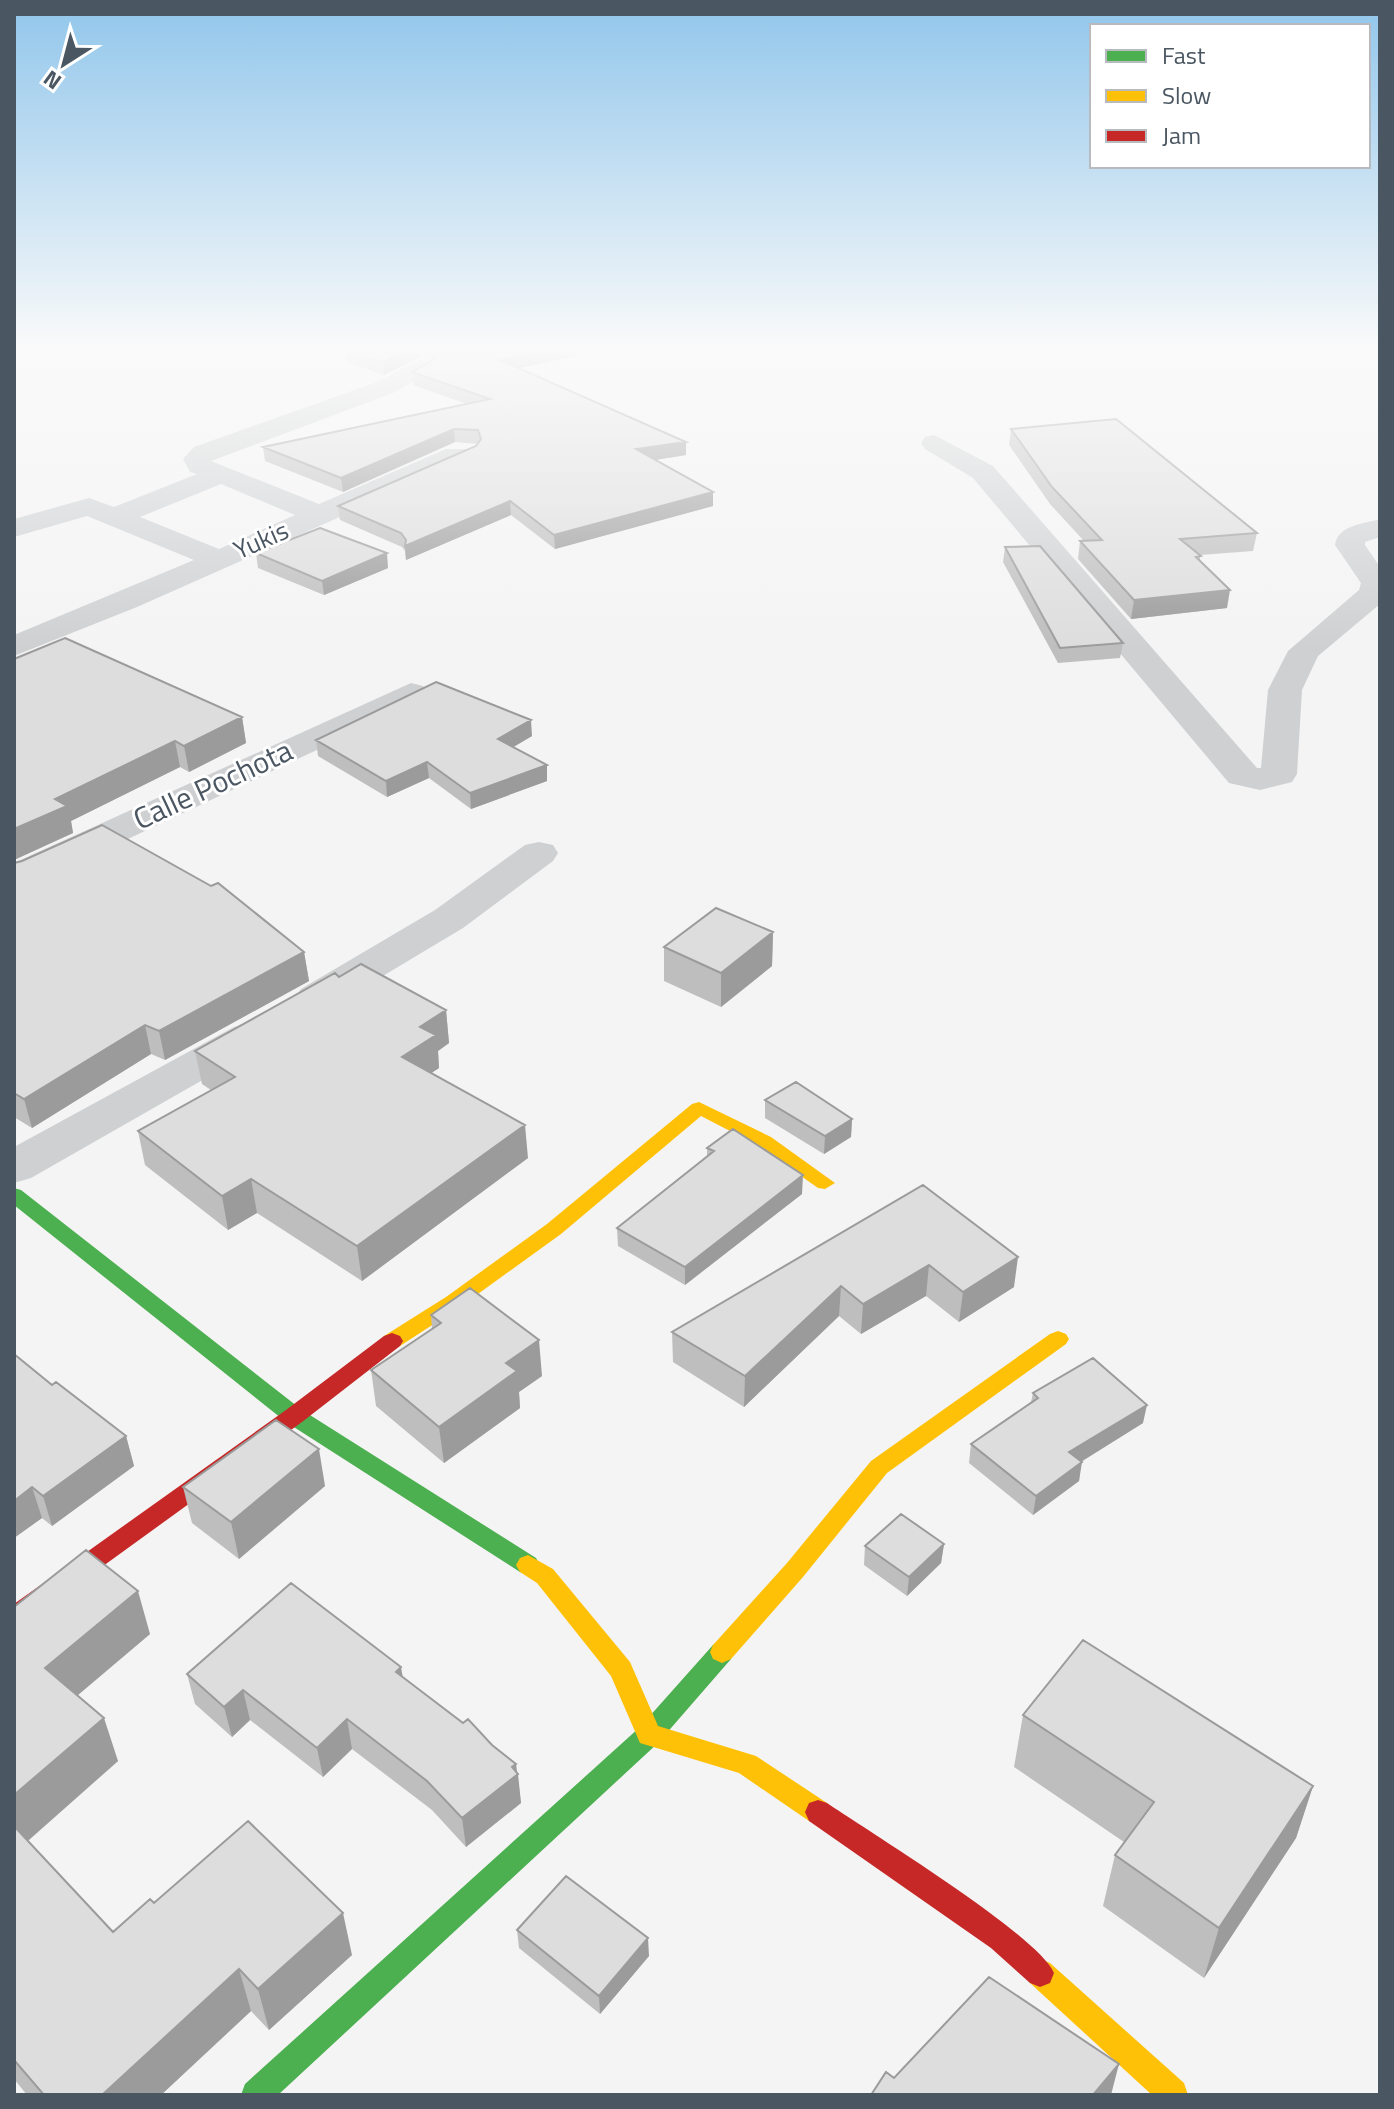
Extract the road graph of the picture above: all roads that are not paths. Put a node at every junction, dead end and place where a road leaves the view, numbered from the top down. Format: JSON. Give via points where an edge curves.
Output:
{"nodes":[{"id":1,"x":211,"y":450,"type":"edge"},
{"id":2,"x":947,"y":450,"type":"edge"},
{"id":3,"x":466,"y":451,"type":"edge"},
{"id":4,"x":222,"y":474,"type":"junction"},
{"id":5,"x":102,"y":512,"type":"junction"},
{"id":6,"x":310,"y":517,"type":"junction"},
{"id":7,"x":14,"y":528,"type":"edge"},
{"id":8,"x":1380,"y":528,"type":"edge"},
{"id":9,"x":346,"y":538,"type":"edge"},
{"id":10,"x":219,"y":559,"type":"junction"},
{"id":11,"x":14,"y":646,"type":"edge"},
{"id":12,"x":411,"y":693,"type":"edge"},
{"id":13,"x":539,"y":853,"type":"dead end"},
{"id":14,"x":14,"y":878,"type":"edge"},
{"id":15,"x":14,"y":1167,"type":"edge"},
{"id":16,"x":825,"y":1183,"type":"dead end"},
{"id":17,"x":14,"y":1195,"type":"edge"},
{"id":18,"x":1058,"y":1339,"type":"dead end"},
{"id":19,"x":294,"y":1416,"type":"junction"},
{"id":20,"x":14,"y":1617,"type":"edge"},
{"id":21,"x":649,"y":1735,"type":"junction"},
{"id":22,"x":1173,"y":2094,"type":"edge"},
{"id":23,"x":256,"y":2095,"type":"edge"}],
"edges":[{"from":1,"to":4,"type":"street","via":[[197,459],[200,466]]},
{"from":2,"to":8,"type":"street","via":[[983,472],[1242,775],[1255,780],[1279,774],[1285,690],[1304,651],[1374,593],[1376,583],[1350,545],[1351,537]]},
{"from":3,"to":6,"type":"street","name":"Yukis"},
{"from":4,"to":5,"type":"street"},
{"from":4,"to":6,"type":"street"},
{"from":5,"to":7,"type":"street"},
{"from":5,"to":10,"type":"street"},
{"from":6,"to":9,"type":"street"},
{"from":6,"to":10,"type":"street","name":"Yukis"},
{"from":10,"to":11,"type":"street","name":"Yukis"},
{"from":12,"to":14,"type":"street","name":"Calle Pochota"},
{"from":13,"to":15,"type":"street","via":[[404,948]]},
{"from":16,"to":19,"type":"street","via":[[779,1149],[699,1108],[554,1229],[383,1347]]},
{"from":17,"to":19,"type":"street"},
{"from":18,"to":21,"type":"street","via":[[879,1467]]},
{"from":19,"to":20,"type":"street"},
{"from":19,"to":21,"type":"street","via":[[545,1576],[621,1670]]},
{"from":21,"to":22,"type":"street","via":[[747,1764],[988,1929]]},
{"from":21,"to":23,"type":"street"}]}
